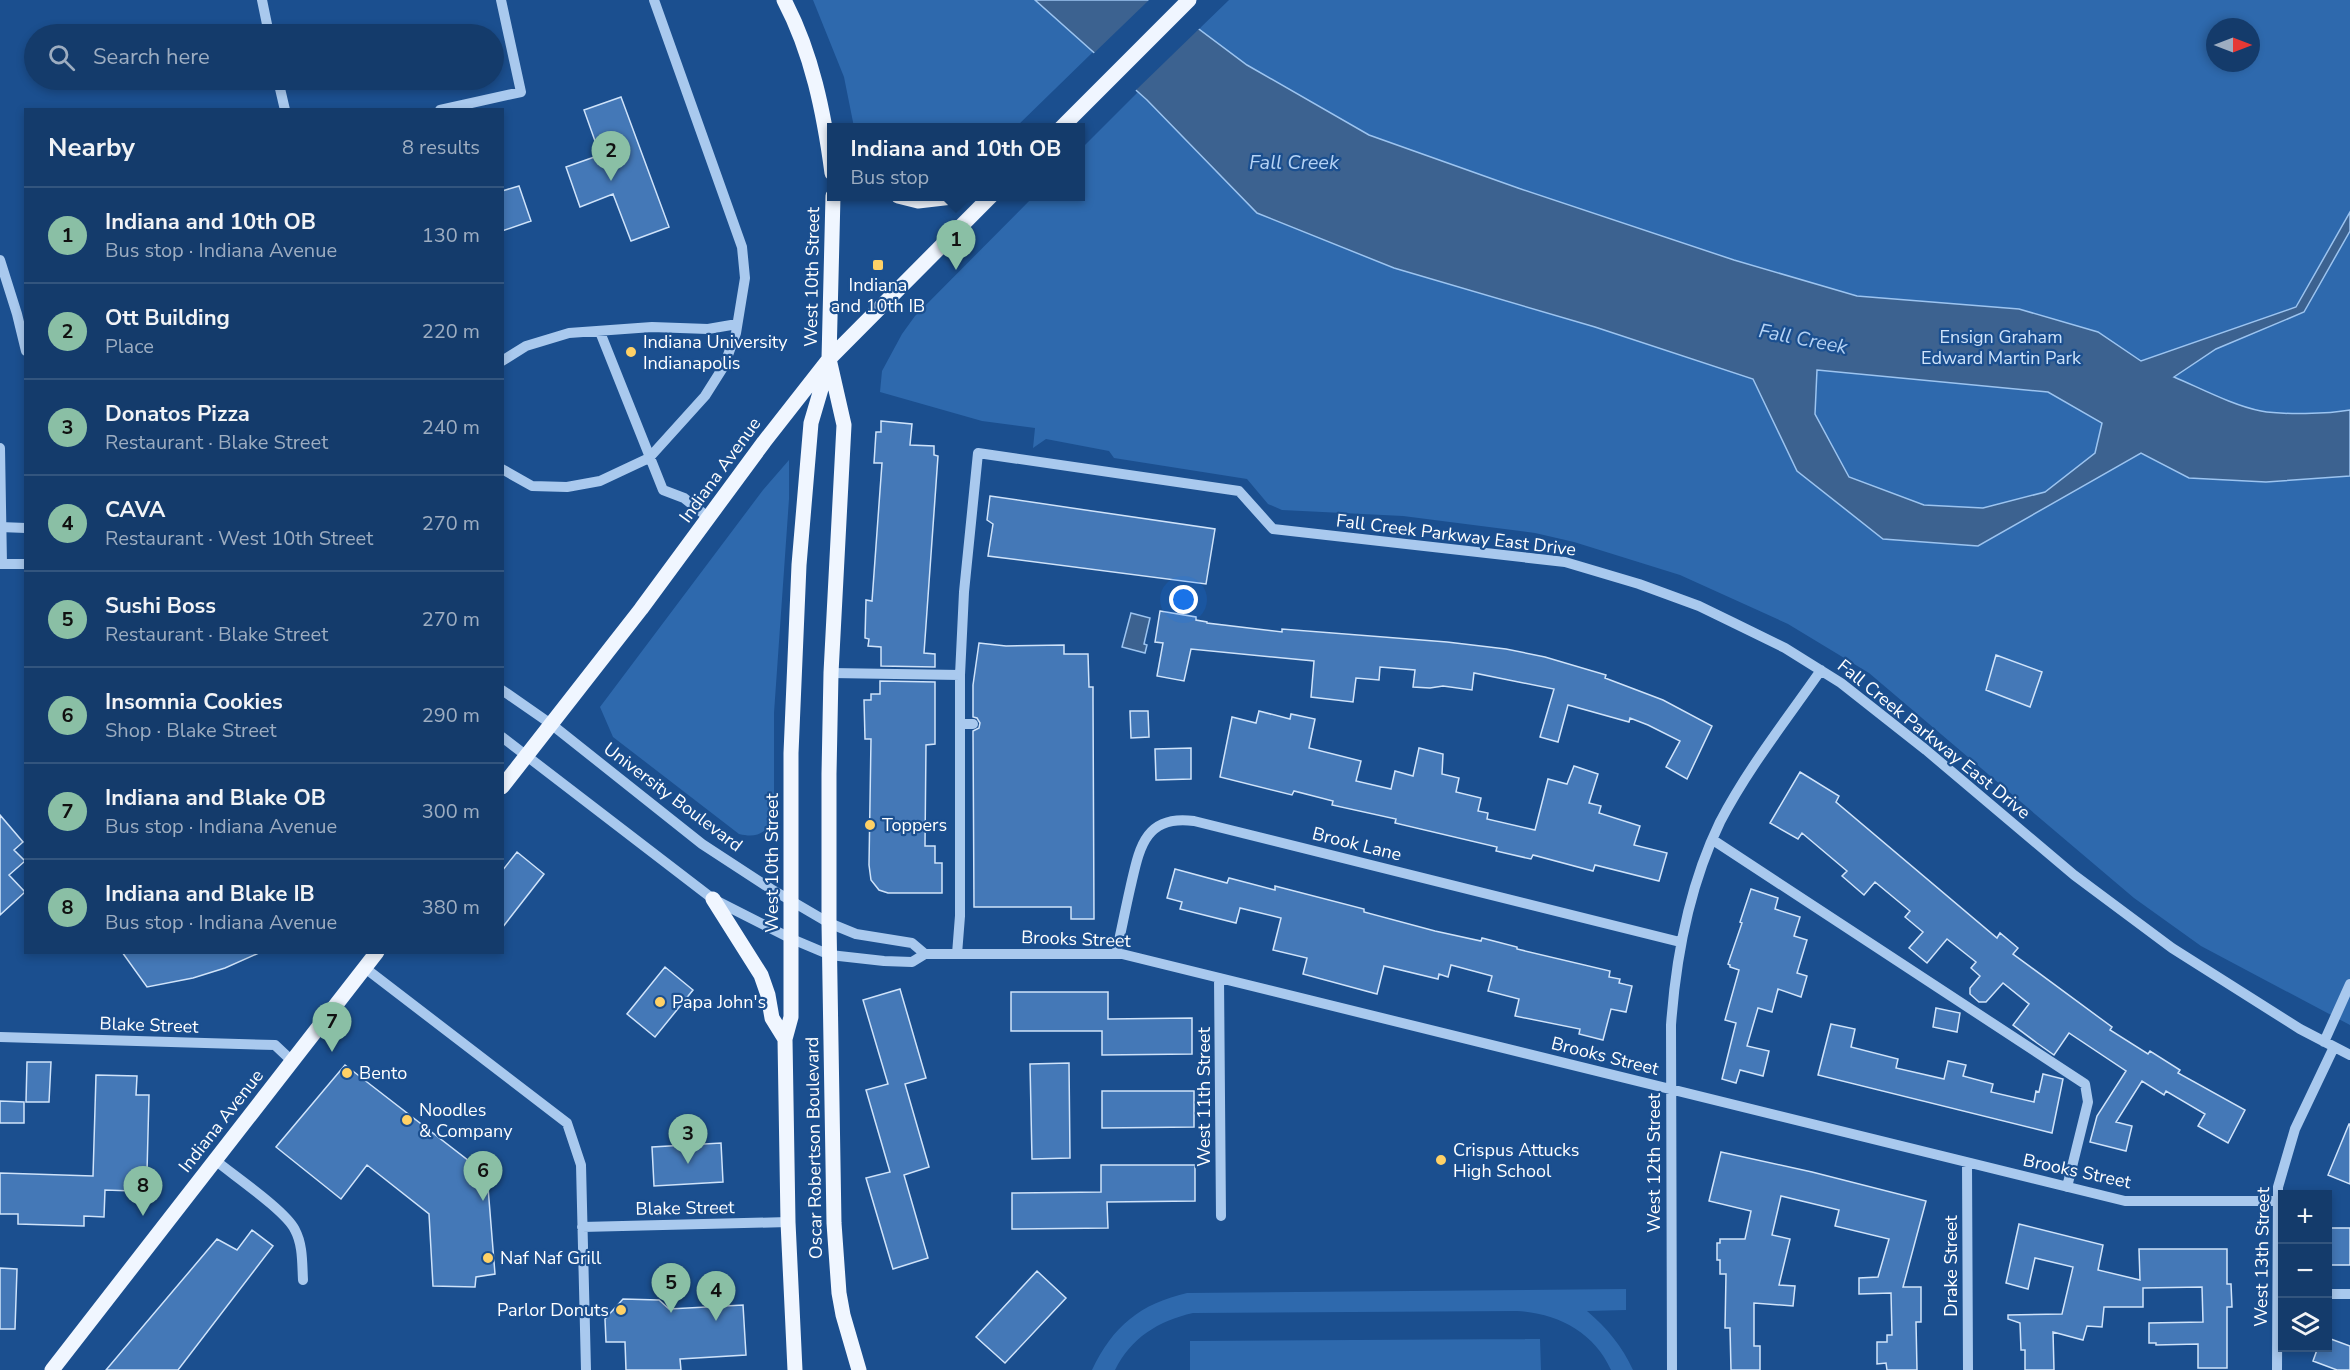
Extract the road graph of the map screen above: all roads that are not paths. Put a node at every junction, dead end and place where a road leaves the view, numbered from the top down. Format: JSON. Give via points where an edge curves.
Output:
{"nodes":[{"id":1,"x":262,"y":0,"type":"edge"},
{"id":2,"x":501,"y":0,"type":"edge"},
{"id":3,"x":654,"y":0,"type":"edge"},
{"id":4,"x":784,"y":0,"type":"edge"},
{"id":5,"x":1189,"y":0,"type":"edge"},
{"id":6,"x":267,"y":24,"type":"edge"},
{"id":7,"x":280,"y":90,"type":"edge"},
{"id":8,"x":285,"y":108,"type":"edge"},
{"id":9,"x":449,"y":108,"type":"edge"},
{"id":10,"x":1066,"y":123,"type":"edge"},
{"id":11,"x":827,"y":139,"type":"edge"},
{"id":12,"x":833,"y":201,"type":"edge"},
{"id":13,"x":987,"y":201,"type":"edge"},
{"id":14,"x":0,"y":260,"type":"edge"},
{"id":15,"x":737,"y":324,"type":"junction"},
{"id":16,"x":600,"y":332,"type":"junction"},
{"id":17,"x":24,"y":343,"type":"edge"},
{"id":18,"x":830,"y":359,"type":"junction"},
{"id":19,"x":504,"y":360,"type":"edge"},
{"id":20,"x":0,"y":448,"type":"edge"},
{"id":21,"x":649,"y":459,"type":"junction"},
{"id":22,"x":504,"y":470,"type":"edge"},
{"id":23,"x":709,"y":518,"type":"junction"},
{"id":24,"x":2,"y":527,"type":"edge"},
{"id":25,"x":24,"y":528,"type":"edge"},
{"id":26,"x":1,"y":564,"type":"edge"},
{"id":27,"x":24,"y":564,"type":"edge"},
{"id":28,"x":1821,"y":670,"type":"junction"},
{"id":29,"x":831,"y":673,"type":"junction"},
{"id":30,"x":960,"y":675,"type":"junction"},
{"id":31,"x":504,"y":691,"type":"edge"},
{"id":32,"x":551,"y":724,"type":"junction"},
{"id":33,"x":960,"y":724,"type":"junction"},
{"id":34,"x":973,"y":724,"type":"dead end"},
{"id":35,"x":504,"y":739,"type":"edge"},
{"id":36,"x":526,"y":756,"type":"junction"},
{"id":37,"x":504,"y":784,"type":"edge"},
{"id":38,"x":1713,"y":840,"type":"junction"},
{"id":39,"x":713,"y":899,"type":"junction"},
{"id":40,"x":792,"y":899,"type":"junction"},
{"id":41,"x":829,"y":923,"type":"junction"},
{"id":42,"x":792,"y":939,"type":"junction"},
{"id":43,"x":1680,"y":942,"type":"junction"},
{"id":44,"x":376,"y":954,"type":"edge"},
{"id":45,"x":925,"y":954,"type":"junction"},
{"id":46,"x":957,"y":954,"type":"junction"},
{"id":47,"x":1116,"y":954,"type":"junction"},
{"id":48,"x":830,"y":955,"type":"junction"},
{"id":49,"x":365,"y":968,"type":"junction"},
{"id":50,"x":1220,"y":978,"type":"junction"},
{"id":51,"x":2350,"y":984,"type":"edge"},
{"id":52,"x":0,"y":1037,"type":"edge"},
{"id":53,"x":785,"y":1039,"type":"junction"},
{"id":54,"x":2329,"y":1044,"type":"junction"},
{"id":55,"x":2350,"y":1055,"type":"edge"},
{"id":56,"x":292,"y":1060,"type":"junction"},
{"id":57,"x":1670,"y":1090,"type":"junction"},
{"id":58,"x":215,"y":1160,"type":"junction"},
{"id":59,"x":1967,"y":1162,"type":"junction"},
{"id":60,"x":2067,"y":1187,"type":"junction"},
{"id":61,"x":2277,"y":1201,"type":"junction"},
{"id":62,"x":1221,"y":1216,"type":"dead end"},
{"id":63,"x":788,"y":1222,"type":"junction"},
{"id":64,"x":582,"y":1227,"type":"junction"},
{"id":65,"x":2278,"y":1244,"type":"edge"},
{"id":66,"x":303,"y":1280,"type":"dead end"},
{"id":67,"x":2332,"y":1294,"type":"edge"},
{"id":68,"x":2350,"y":1294,"type":"edge"},
{"id":69,"x":2280,"y":1298,"type":"edge"},
{"id":70,"x":52,"y":1370,"type":"edge"},
{"id":71,"x":586,"y":1370,"type":"edge"},
{"id":72,"x":795,"y":1370,"type":"edge"},
{"id":73,"x":859,"y":1370,"type":"edge"},
{"id":74,"x":1672,"y":1370,"type":"edge"},
{"id":75,"x":1968,"y":1370,"type":"edge"},
{"id":76,"x":2277,"y":1370,"type":"edge"}],
"edges":[{"from":1,"to":6,"type":"street"},
{"from":2,"to":9,"type":"street","via":[[521,92]]},
{"from":3,"to":15,"type":"street","via":[[742,247],[746,278]]},
{"from":4,"to":11,"type":"main road","via":[[810,65]]},
{"from":5,"to":10,"type":"main road"},
{"from":7,"to":8,"type":"street"},
{"from":12,"to":18,"type":"main road","name":"West 10th Street"},
{"from":13,"to":18,"type":"main road","name":"Indiana Avenue"},
{"from":14,"to":17,"type":"street"},
{"from":15,"to":16,"type":"street","via":[[708,329],[651,327]]},
{"from":15,"to":21,"type":"street","via":[[724,366],[705,396]]},
{"from":16,"to":19,"type":"street","via":[[569,333],[526,346]]},
{"from":16,"to":21,"type":"street"},
{"from":18,"to":23,"type":"main road","name":"Indiana Avenue"},
{"from":18,"to":29,"type":"main road","name":"West 10th Street","via":[[844,424]]},
{"from":18,"to":40,"type":"main road","name":"West 10th Street","via":[[811,423],[799,565],[791,753]]},
{"from":20,"to":24,"type":"street"},
{"from":21,"to":22,"type":"street","via":[[600,482],[567,487],[532,486]]},
{"from":21,"to":23,"type":"street","via":[[663,490],[684,498]]},
{"from":23,"to":32,"type":"main road","name":"Indiana Avenue"},
{"from":24,"to":25,"type":"street"},
{"from":24,"to":26,"type":"street"},
{"from":26,"to":27,"type":"street"},
{"from":28,"to":30,"type":"street","name":"Fall Creek Parkway East Drive","via":[[1699,606],[1565,562],[1273,529],[1239,491],[978,453]]},
{"from":28,"to":38,"type":"street","name":"West 12th Street","via":[[1742,783]]},
{"from":28,"to":54,"type":"street","name":"Fall Creek Parkway East Drive","via":[[1918,743],[2116,908],[2216,977]]},
{"from":29,"to":30,"type":"street"},
{"from":29,"to":41,"type":"main road","name":"West 10th Street"},
{"from":30,"to":33,"type":"street"},
{"from":31,"to":32,"type":"street","name":"University Boulevard"},
{"from":32,"to":36,"type":"main road","name":"Indiana Avenue"},
{"from":32,"to":40,"type":"street","name":"University Boulevard","via":[[702,844]]},
{"from":33,"to":34,"type":"street"},
{"from":33,"to":46,"type":"street"},
{"from":35,"to":36,"type":"street"},
{"from":36,"to":37,"type":"main road","name":"Indiana Avenue"},
{"from":36,"to":39,"type":"street"},
{"from":38,"to":43,"type":"street","name":"West 12th Street"},
{"from":38,"to":60,"type":"street","via":[[2085,1084],[2088,1102]]},
{"from":39,"to":42,"type":"street"},
{"from":39,"to":53,"type":"main road","via":[[761,975],[772,1018]]},
{"from":40,"to":41,"type":"street","name":"University Boulevard"},
{"from":40,"to":42,"type":"main road","name":"West 10th Street"},
{"from":41,"to":45,"type":"street","name":"Brooks Street","via":[[856,934],[912,943]]},
{"from":41,"to":48,"type":"main road","name":"Oscar Robertson Boulevard"},
{"from":42,"to":48,"type":"street"},
{"from":42,"to":53,"type":"main road","name":"West 10th Street","via":[[791,1017]]},
{"from":43,"to":47,"type":"street","name":"Brook Lane","via":[[1179,820],[1152,831],[1139,848]]},
{"from":43,"to":57,"type":"street","name":"West 12th Street","via":[[1673,993]]},
{"from":44,"to":49,"type":"main road","name":"Indiana Avenue"},
{"from":45,"to":46,"type":"street","name":"Brooks Street"},
{"from":45,"to":48,"type":"street","name":"Brooks Street","via":[[912,962]]},
{"from":46,"to":47,"type":"street","name":"Brooks Street"},
{"from":47,"to":50,"type":"street","name":"Brooks Street"},
{"from":48,"to":73,"type":"main road","name":"Oscar Robertson Boulevard","via":[[836,1270],[843,1316]]},
{"from":49,"to":56,"type":"main road","name":"Indiana Avenue"},
{"from":49,"to":64,"type":"street","via":[[567,1123],[581,1165]]},
{"from":50,"to":57,"type":"street","name":"Brooks Street"},
{"from":50,"to":62,"type":"street","name":"West 11th Street"},
{"from":51,"to":54,"type":"street","name":"West 13th Street"},
{"from":52,"to":56,"type":"street","name":"Blake Street","via":[[275,1046]]},
{"from":53,"to":63,"type":"main road","name":"West 10th Street"},
{"from":54,"to":55,"type":"street","name":"Fall Creek Parkway East Drive"},
{"from":54,"to":61,"type":"street","name":"West 13th Street","via":[[2295,1129]]},
{"from":56,"to":58,"type":"main road","name":"Indiana Avenue"},
{"from":57,"to":59,"type":"street","name":"Brooks Street"},
{"from":57,"to":74,"type":"street","name":"West 12th Street"},
{"from":58,"to":66,"type":"street","via":[[294,1227],[302,1251]]},
{"from":58,"to":70,"type":"main road","name":"Indiana Avenue"},
{"from":59,"to":60,"type":"street","name":"Brooks Street"},
{"from":59,"to":75,"type":"street","name":"Drake Street"},
{"from":60,"to":61,"type":"street","name":"Brooks Street","via":[[2125,1201]]},
{"from":61,"to":65,"type":"street","name":"West 13th Street"},
{"from":63,"to":64,"type":"street","name":"Blake Street"},
{"from":63,"to":72,"type":"main road","name":"West 10th Street"},
{"from":64,"to":71,"type":"street"},
{"from":67,"to":68,"type":"street"},
{"from":69,"to":76,"type":"street","name":"West 13th Street"}]}
